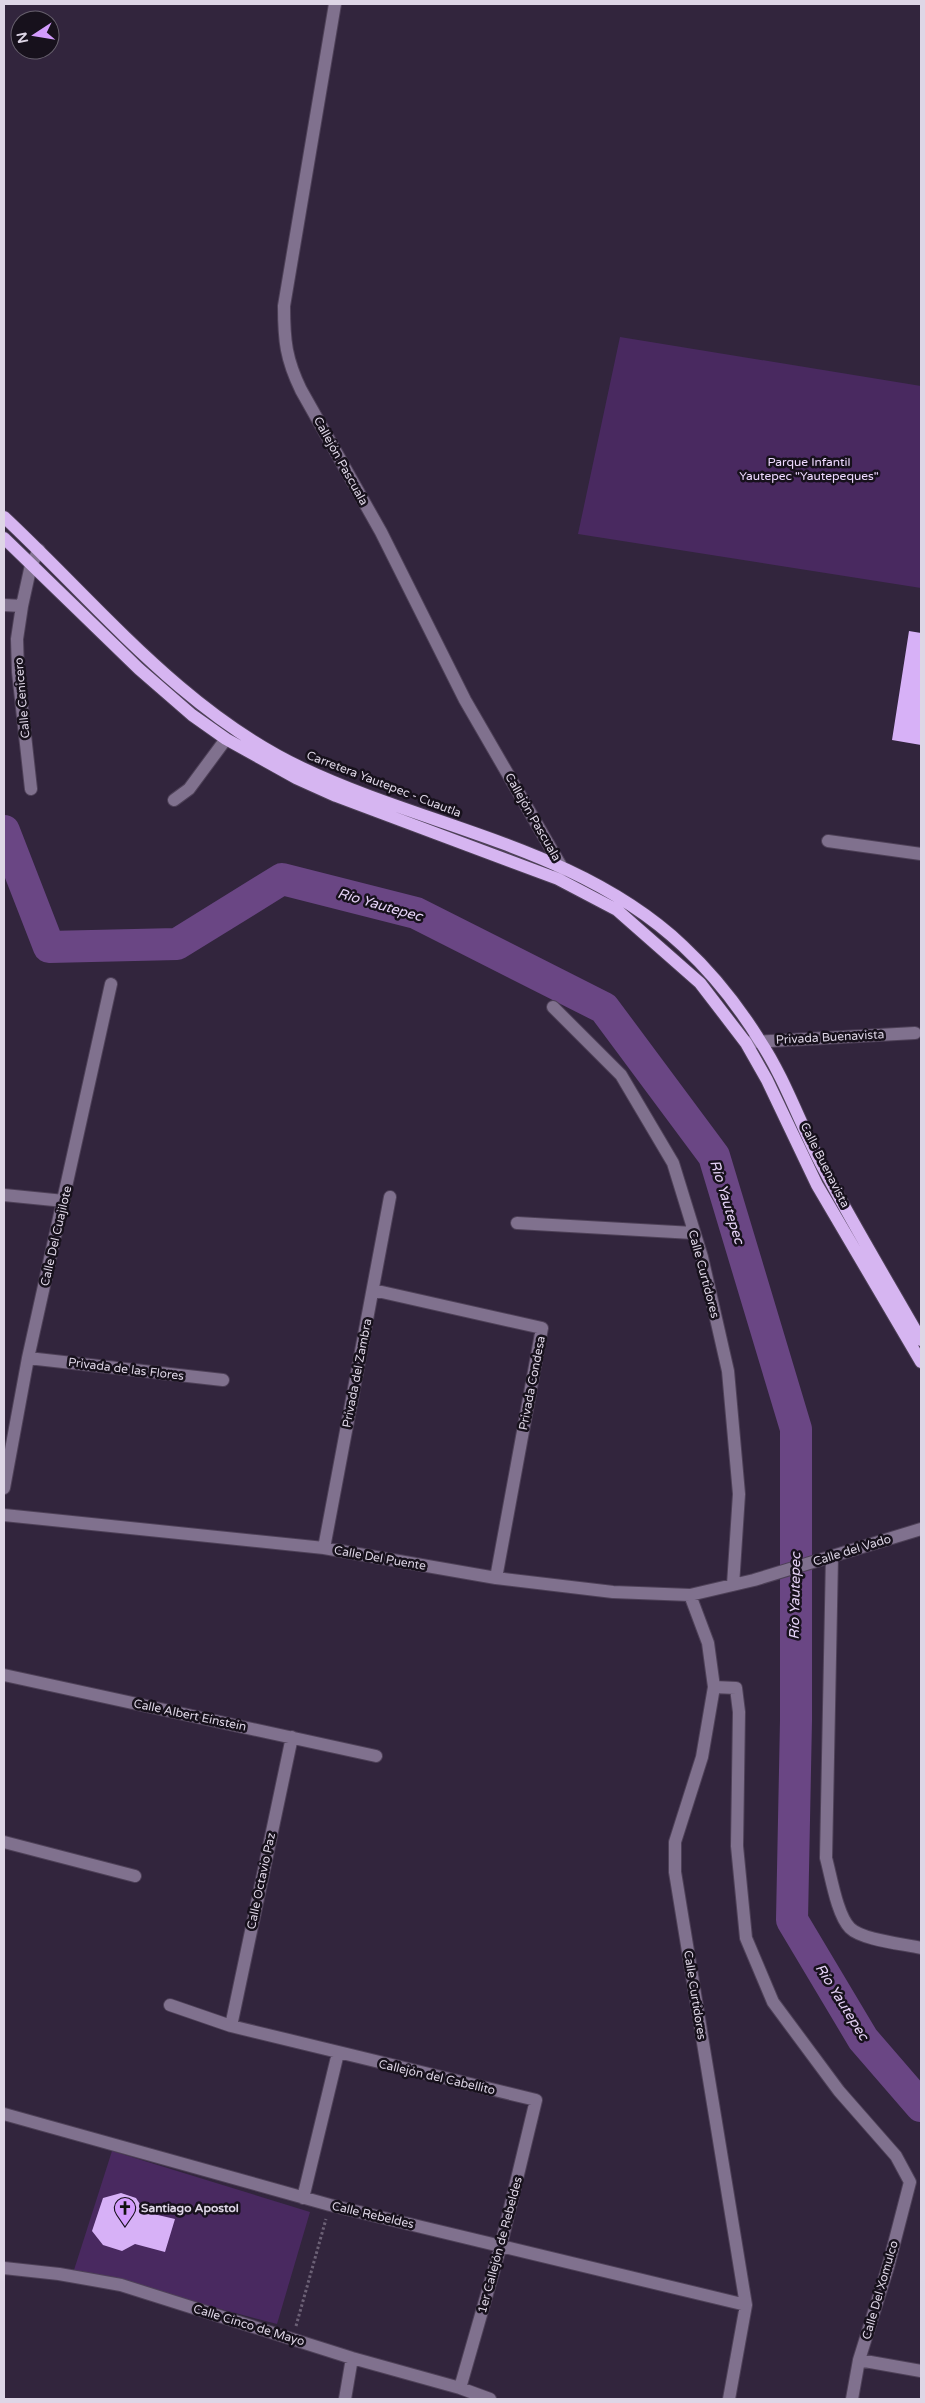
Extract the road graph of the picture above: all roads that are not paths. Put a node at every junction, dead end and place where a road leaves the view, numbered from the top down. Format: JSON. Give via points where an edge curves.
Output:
{"nodes":[{"id":1,"x":335,"y":4,"type":"edge"},
{"id":2,"x":4,"y":517,"type":"edge"},
{"id":3,"x":4,"y":538,"type":"edge"},
{"id":4,"x":39,"y":550,"type":"junction"},
{"id":5,"x":31,"y":565,"type":"junction"},
{"id":6,"x":4,"y":605,"type":"edge"},
{"id":7,"x":22,"y":606,"type":"junction"},
{"id":8,"x":200,"y":703,"type":"junction"},
{"id":9,"x":192,"y":715,"type":"junction"},
{"id":10,"x":226,"y":739,"type":"junction"},
{"id":11,"x":298,"y":773,"type":"junction"},
{"id":12,"x":31,"y":789,"type":"dead end"},
{"id":13,"x":174,"y":800,"type":"dead end"},
{"id":14,"x":828,"y":841,"type":"dead end"},
{"id":15,"x":921,"y":854,"type":"edge"},
{"id":16,"x":561,"y":866,"type":"junction"},
{"id":17,"x":558,"y":879,"type":"junction"},
{"id":18,"x":713,"y":976,"type":"joint"},
{"id":19,"x":700,"y":982,"type":"joint"},
{"id":20,"x":111,"y":984,"type":"dead end"},
{"id":21,"x":553,"y":1007,"type":"dead end"},
{"id":22,"x":915,"y":1033,"type":"dead end"},
{"id":23,"x":761,"y":1041,"type":"junction"},
{"id":24,"x":746,"y":1043,"type":"junction"},
{"id":25,"x":4,"y":1195,"type":"edge"},
{"id":26,"x":390,"y":1197,"type":"dead end"},
{"id":27,"x":64,"y":1202,"type":"junction"},
{"id":28,"x":517,"y":1223,"type":"dead end"},
{"id":29,"x":693,"y":1233,"type":"junction"},
{"id":30,"x":373,"y":1290,"type":"junction"},
{"id":31,"x":921,"y":1340,"type":"edge"},
{"id":32,"x":28,"y":1358,"type":"junction"},
{"id":33,"x":921,"y":1362,"type":"edge"},
{"id":34,"x":223,"y":1380,"type":"dead end"},
{"id":35,"x":4,"y":1488,"type":"edge"},
{"id":36,"x":4,"y":1515,"type":"edge"},
{"id":37,"x":921,"y":1529,"type":"edge"},
{"id":38,"x":324,"y":1548,"type":"junction"},
{"id":39,"x":832,"y":1556,"type":"junction"},
{"id":40,"x":496,"y":1578,"type":"junction"},
{"id":41,"x":754,"y":1580,"type":"joint"},
{"id":42,"x":733,"y":1584,"type":"junction"},
{"id":43,"x":690,"y":1595,"type":"junction"},
{"id":44,"x":4,"y":1675,"type":"edge"},
{"id":45,"x":714,"y":1688,"type":"junction"},
{"id":46,"x":292,"y":1737,"type":"junction"},
{"id":47,"x":376,"y":1756,"type":"dead end"},
{"id":48,"x":4,"y":1842,"type":"edge"},
{"id":49,"x":135,"y":1876,"type":"dead end"},
{"id":50,"x":921,"y":1948,"type":"edge"},
{"id":51,"x":170,"y":2005,"type":"dead end"},
{"id":52,"x":231,"y":2026,"type":"junction"},
{"id":53,"x":338,"y":2053,"type":"junction"},
{"id":54,"x":536,"y":2100,"type":"joint"},
{"id":55,"x":4,"y":2114,"type":"edge"},
{"id":56,"x":303,"y":2198,"type":"junction"},
{"id":57,"x":501,"y":2245,"type":"junction"},
{"id":58,"x":4,"y":2268,"type":"edge"},
{"id":59,"x":746,"y":2305,"type":"junction"},
{"id":60,"x":352,"y":2358,"type":"junction"},
{"id":61,"x":859,"y":2360,"type":"junction"},
{"id":62,"x":921,"y":2370,"type":"edge"},
{"id":63,"x":460,"y":2388,"type":"junction"},
{"id":64,"x":345,"y":2399,"type":"edge"},
{"id":65,"x":490,"y":2399,"type":"edge"},
{"id":66,"x":729,"y":2399,"type":"edge"},
{"id":67,"x":852,"y":2399,"type":"edge"}],
"edges":[{"from":1,"to":16,"type":"street","name":"Callejón Pascuala","via":[[284,306],[286,348],[301,390],[380,532],[465,700]]},
{"from":2,"to":4,"type":"main road","name":"Carretera Yautepec - Cuautla"},
{"from":3,"to":5,"type":"main road","name":"Carretera Yautepec - Cuautla"},
{"from":4,"to":5,"type":"street","name":"Calle Cenicero"},
{"from":4,"to":8,"type":"main road","name":"Carretera Yautepec - Cuautla","via":[[158,667]]},
{"from":5,"to":7,"type":"street","name":"Calle Cenicero"},
{"from":5,"to":9,"type":"main road","name":"Carretera Yautepec - Cuautla"},
{"from":6,"to":7,"type":"street"},
{"from":7,"to":12,"type":"street","name":"Calle Cenicero","via":[[17,639],[18,672]]},
{"from":8,"to":9,"type":"street"},
{"from":8,"to":11,"type":"main road","name":"Carretera Yautepec - Cuautla"},
{"from":9,"to":10,"type":"main road","name":"Carretera Yautepec - Cuautla"},
{"from":10,"to":11,"type":"main road","name":"Carretera Yautepec - Cuautla"},
{"from":10,"to":13,"type":"street","via":[[189,789]]},
{"from":11,"to":16,"type":"main road","name":"Carretera Yautepec - Cuautla"},
{"from":11,"to":17,"type":"main road","name":"Carretera Yautepec - Cuautla","via":[[336,796]]},
{"from":14,"to":15,"type":"street"},
{"from":16,"to":17,"type":"street","name":"Callejón Pascuala"},
{"from":16,"to":18,"type":"main road","name":"Carretera Yautepec - Cuautla","via":[[646,917],[682,944]]},
{"from":17,"to":19,"type":"main road","name":"Carretera Yautepec - Cuautla","via":[[617,910]]},
{"from":18,"to":23,"type":"main road","name":"Calle Buenavista"},
{"from":19,"to":24,"type":"main road","name":"Calle Buenavista"},
{"from":20,"to":27,"type":"street","name":"Calle Del Cuajilote"},
{"from":21,"to":29,"type":"street","name":"Calle Curtidores","via":[[622,1075],[673,1163]]},
{"from":22,"to":23,"type":"street","name":"Privada Buenavista"},
{"from":23,"to":24,"type":"street","name":"Privada Buenavista"},
{"from":23,"to":31,"type":"main road","name":"Calle Buenavista","via":[[825,1171]]},
{"from":24,"to":33,"type":"main road","name":"Calle Buenavista","via":[[817,1185]]},
{"from":25,"to":27,"type":"street"},
{"from":26,"to":30,"type":"street","name":"Privada del Zambra"},
{"from":27,"to":32,"type":"street","name":"Calle Del Cuajilote"},
{"from":28,"to":29,"type":"street"},
{"from":29,"to":42,"type":"street","name":"Calle Curtidores","via":[[702,1258],[728,1371],[739,1494]]},
{"from":30,"to":38,"type":"street","name":"Privada del Zambra"},
{"from":30,"to":40,"type":"street","name":"Privada Condesa","via":[[542,1328]]},
{"from":32,"to":34,"type":"street","name":"Privada de las Flores"},
{"from":32,"to":35,"type":"street","name":"Calle Del Cuajilote"},
{"from":36,"to":38,"type":"street","name":"Calle Del Puente"},
{"from":37,"to":39,"type":"street","name":"Calle del Vado"},
{"from":38,"to":40,"type":"street","name":"Calle Del Puente"},
{"from":39,"to":41,"type":"street","name":"Calle del Vado"},
{"from":39,"to":50,"type":"street","via":[[826,1858],[838,1905],[850,1928],[866,1936]]},
{"from":40,"to":43,"type":"street","name":"Calle Del Puente","via":[[613,1592]]},
{"from":41,"to":42,"type":"street","name":"Calle Del Puente"},
{"from":42,"to":43,"type":"street","name":"Calle Del Puente"},
{"from":43,"to":45,"type":"street","name":"Calle Curtidores","via":[[708,1643]]},
{"from":44,"to":46,"type":"street","name":"Calle Albert Einstein"},
{"from":45,"to":59,"type":"street","name":"Calle Curtidores","via":[[702,1757],[675,1842],[675,1872]]},
{"from":45,"to":61,"type":"street","name":"Calle Del Xomulco","via":[[736,1688],[740,1712],[737,1846],[746,1938],[772,2002],[839,2091],[896,2156],[910,2182]]},
{"from":46,"to":47,"type":"street","name":"Calle Albert Einstein"},
{"from":46,"to":52,"type":"street","name":"Calle Octavio Paz"},
{"from":48,"to":49,"type":"street"},
{"from":51,"to":52,"type":"street","name":"Callejón del Cabellito"},
{"from":52,"to":53,"type":"street","name":"Callejón del Cabellito"},
{"from":53,"to":54,"type":"street","name":"Callejón del Cabellito"},
{"from":53,"to":56,"type":"street"},
{"from":54,"to":57,"type":"street","name":"1er Callejón de Rebeldes"},
{"from":55,"to":56,"type":"street","name":"Calle Rebeldes"},
{"from":56,"to":57,"type":"street","name":"Calle Rebeldes"},
{"from":57,"to":59,"type":"street","name":"Calle Rebeldes"},
{"from":57,"to":63,"type":"street","name":"1er Callejón de Rebeldes"},
{"from":58,"to":60,"type":"street","name":"Calle Cinco de Mayo","via":[[121,2285]]},
{"from":59,"to":66,"type":"street","name":"Calle Curtidores"},
{"from":60,"to":63,"type":"street","name":"Calle Cinco de Mayo"},
{"from":60,"to":64,"type":"street"},
{"from":61,"to":62,"type":"street"},
{"from":61,"to":67,"type":"street","name":"Calle Del Xomulco"},
{"from":63,"to":65,"type":"street","name":"Calle Cinco de Mayo"}]}
